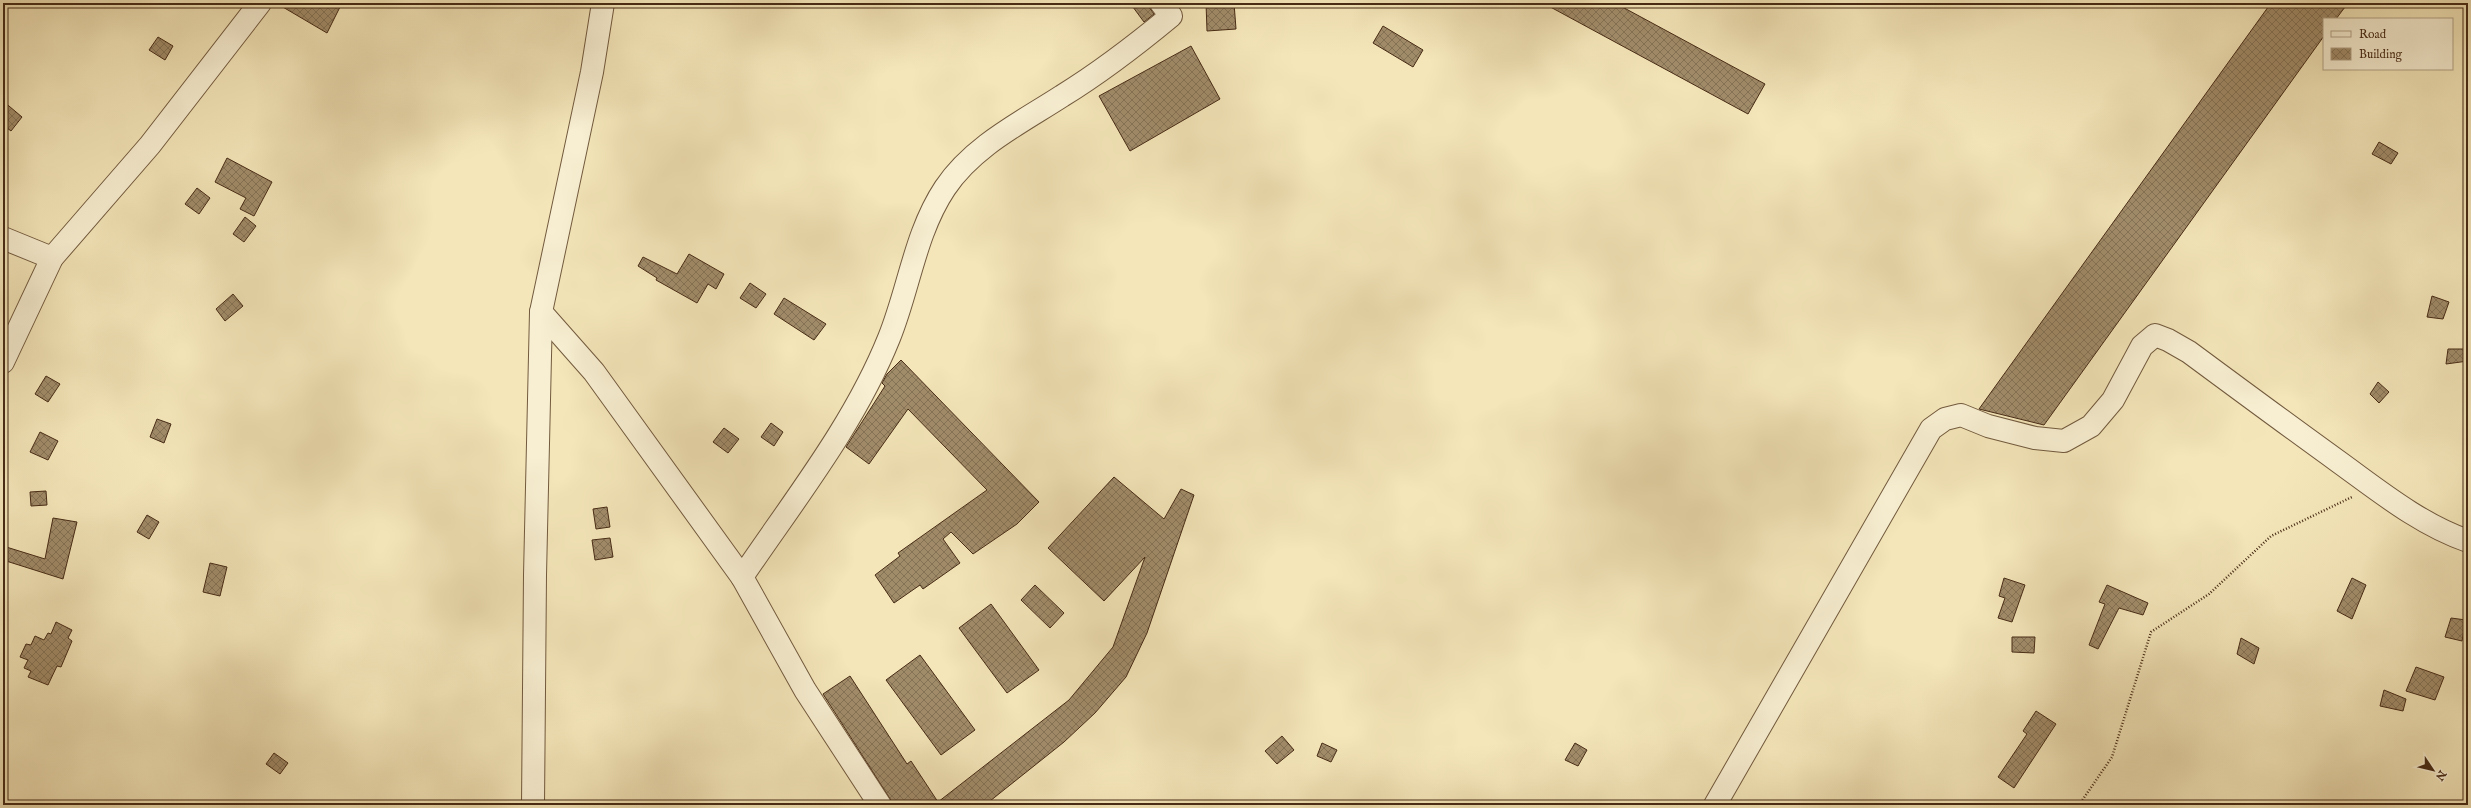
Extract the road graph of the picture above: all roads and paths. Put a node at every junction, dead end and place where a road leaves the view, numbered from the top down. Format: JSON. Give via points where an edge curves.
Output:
{"nodes":[{"id":1,"x":260,"y":3,"type":"edge"},
{"id":2,"x":603,"y":3,"type":"edge"},
{"id":3,"x":1161,"y":3,"type":"edge"},
{"id":4,"x":3,"y":238,"type":"edge"},
{"id":5,"x":52,"y":258,"type":"junction"},
{"id":6,"x":541,"y":312,"type":"junction"},
{"id":7,"x":3,"y":362,"type":"edge"},
{"id":8,"x":2372,"y":486,"type":"junction"},
{"id":9,"x":2468,"y":541,"type":"edge"},
{"id":10,"x":742,"y":577,"type":"junction"},
{"id":11,"x":533,"y":805,"type":"edge"},
{"id":12,"x":880,"y":805,"type":"edge"},
{"id":13,"x":1715,"y":805,"type":"edge"},
{"id":14,"x":2079,"y":805,"type":"edge"}],
"edges":[{"from":1,"to":5,"type":"street","via":[[150,145]]},
{"from":2,"to":6,"type":"street","via":[[592,72]]},
{"from":3,"to":10,"type":"street","via":[[1171,16],[1124,55],[1001,135],[968,162],[946,187],[924,228],[890,337],[866,388],[836,438]]},
{"from":4,"to":5,"type":"street"},
{"from":5,"to":7,"type":"street"},
{"from":6,"to":10,"type":"street","via":[[594,372]]},
{"from":6,"to":11,"type":"street","via":[[534,575]]},
{"from":8,"to":9,"type":"street","via":[[2452,536]]},
{"from":8,"to":13,"type":"street","via":[[2189,352],[2155,335],[2142,346],[2113,400],[2091,426],[2064,440],[2035,438],[1988,426],[1961,415],[1945,418],[1931,429],[1919,449]]},
{"from":8,"to":14,"type":"path","via":[[2271,536],[2210,594],[2151,632],[2112,757]]},
{"from":10,"to":12,"type":"street","via":[[805,690]]}]}
